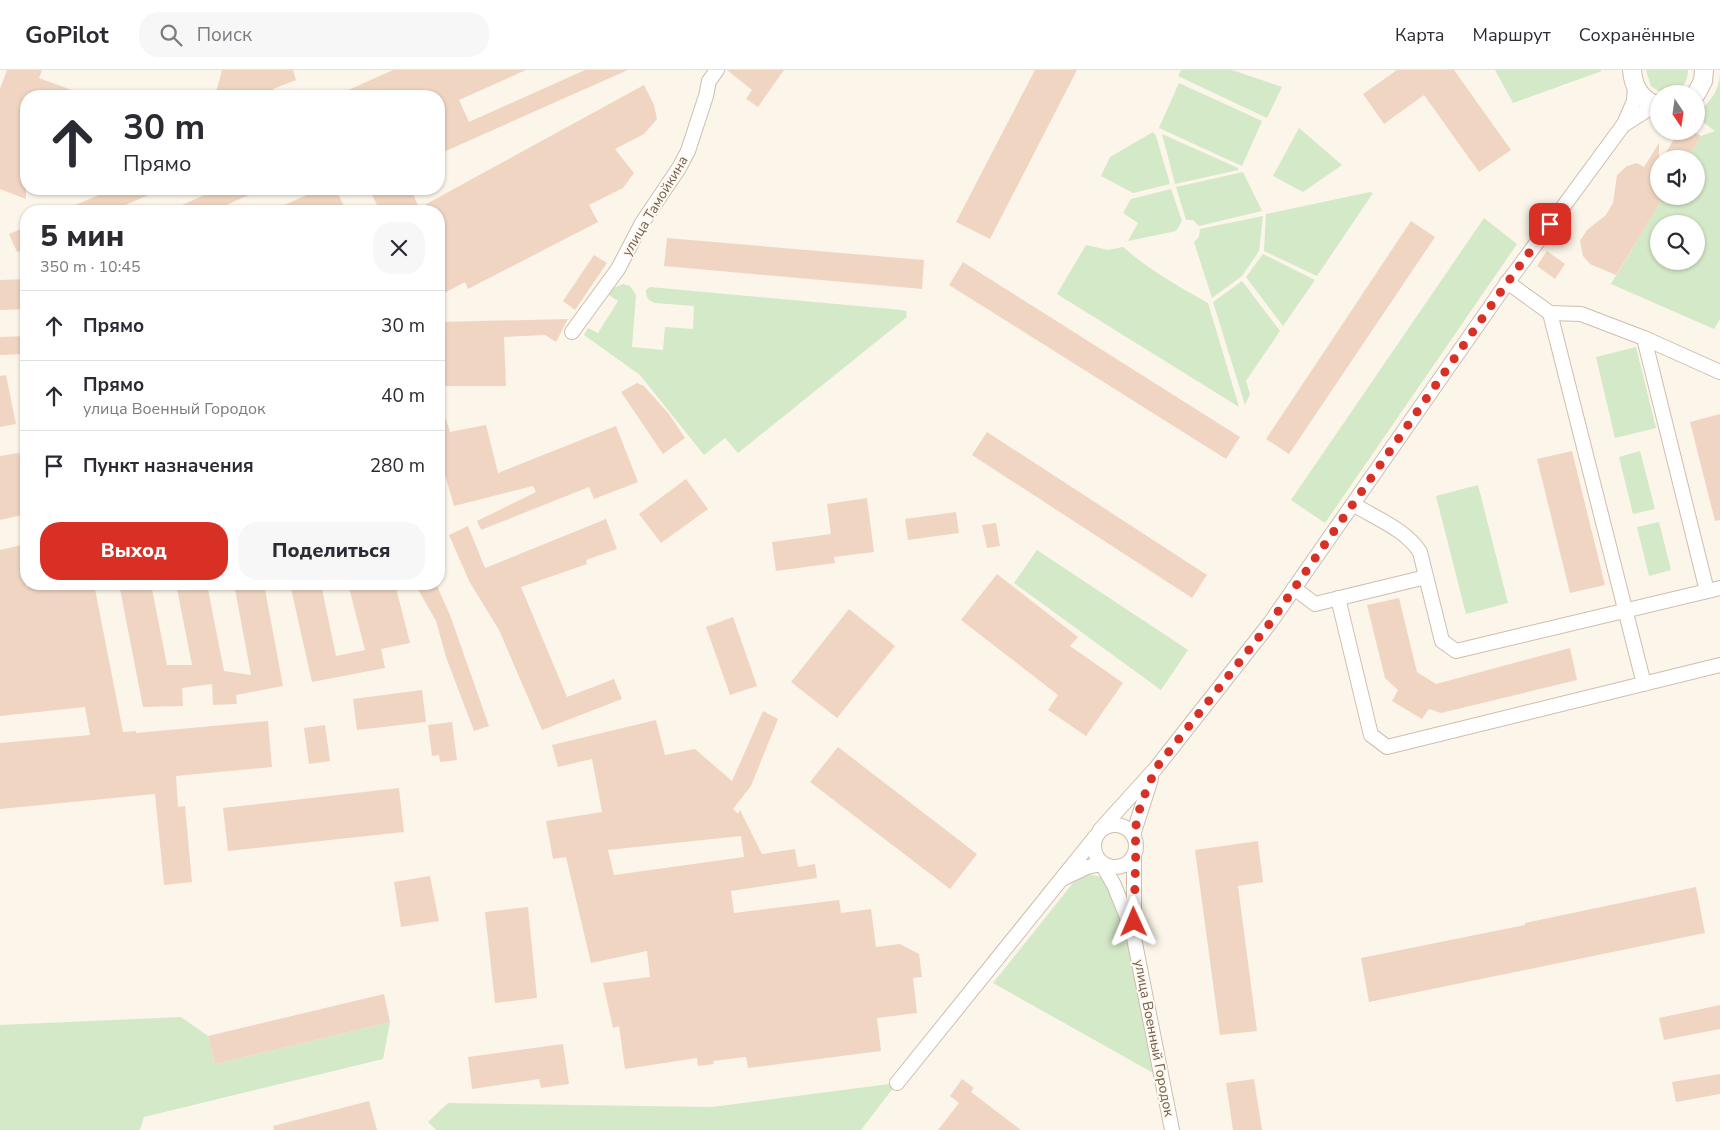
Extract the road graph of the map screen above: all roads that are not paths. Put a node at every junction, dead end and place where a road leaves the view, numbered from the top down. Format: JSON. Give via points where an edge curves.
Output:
{"nodes":[{"id":1,"x":717,"y":70,"type":"edge"},
{"id":2,"x":1704,"y":70,"type":"edge"},
{"id":3,"x":1633,"y":74,"type":"edge"},
{"id":4,"x":1701,"y":85,"type":"edge"},
{"id":5,"x":1650,"y":101,"type":"edge"},
{"id":6,"x":1650,"y":109,"type":"edge"},
{"id":7,"x":1624,"y":124,"type":"junction"},
{"id":8,"x":1508,"y":282,"type":"junction"},
{"id":9,"x":1550,"y":313,"type":"junction"},
{"id":10,"x":572,"y":332,"type":"dead end"},
{"id":11,"x":1644,"y":338,"type":"junction"},
{"id":12,"x":1720,"y":372,"type":"edge"},
{"id":13,"x":1353,"y":504,"type":"junction"},
{"id":14,"x":1426,"y":577,"type":"junction"},
{"id":15,"x":1294,"y":588,"type":"junction"},
{"id":16,"x":1713,"y":589,"type":"edge"},
{"id":17,"x":1338,"y":598,"type":"junction"},
{"id":18,"x":1626,"y":610,"type":"junction"},
{"id":19,"x":1720,"y":665,"type":"edge"},
{"id":20,"x":1644,"y":684,"type":"junction"},
{"id":21,"x":1156,"y":768,"type":"junction"},
{"id":22,"x":1098,"y":833,"type":"junction"},
{"id":23,"x":1133,"y":835,"type":"junction"},
{"id":24,"x":1134,"y":856,"type":"junction"},
{"id":25,"x":1102,"y":864,"type":"junction"},
{"id":26,"x":1057,"y":882,"type":"junction"},
{"id":27,"x":1134,"y":938,"type":"junction"},
{"id":28,"x":897,"y":1083,"type":"dead end"},
{"id":29,"x":1172,"y":1130,"type":"edge"}],
"edges":[{"from":1,"to":10,"type":"street","name":"улица Тамойкина","via":[[709,81],[691,142],[679,168],[642,223],[618,269]]},
{"from":2,"to":4,"type":"street"},
{"from":3,"to":5,"type":"street","via":[[1642,96]]},
{"from":3,"to":7,"type":"street","via":[[1634,100]]},
{"from":6,"to":7,"type":"street"},
{"from":7,"to":8,"type":"street"},
{"from":8,"to":9,"type":"street"},
{"from":8,"to":13,"type":"street"},
{"from":9,"to":11,"type":"street","via":[[1581,314]]},
{"from":9,"to":18,"type":"street"},
{"from":11,"to":12,"type":"street"},
{"from":11,"to":16,"type":"street"},
{"from":13,"to":14,"type":"street","via":[[1406,535],[1420,552]]},
{"from":13,"to":15,"type":"street"},
{"from":14,"to":17,"type":"street"},
{"from":14,"to":18,"type":"street","via":[[1442,641],[1456,651]]},
{"from":15,"to":17,"type":"street","via":[[1315,604]]},
{"from":15,"to":21,"type":"street","via":[[1233,672]]},
{"from":16,"to":18,"type":"street"},
{"from":17,"to":20,"type":"street","via":[[1372,735],[1387,747]]},
{"from":18,"to":20,"type":"street"},
{"from":19,"to":20,"type":"street"},
{"from":21,"to":22,"type":"street"},
{"from":21,"to":23,"type":"street"},
{"from":22,"to":23,"type":"street","via":[[1116,825]]},
{"from":22,"to":25,"type":"street","via":[[1093,850]]},
{"from":22,"to":26,"type":"street"},
{"from":23,"to":24,"type":"street","via":[[1136,845]]},
{"from":24,"to":25,"type":"street","via":[[1120,867]]},
{"from":24,"to":27,"type":"street","name":"улица Военный Городок"},
{"from":25,"to":26,"type":"street","via":[[1080,870]]},
{"from":25,"to":27,"type":"street","via":[[1114,885]]},
{"from":26,"to":28,"type":"street"},
{"from":27,"to":29,"type":"street","name":"улица Военный Городок"}]}
